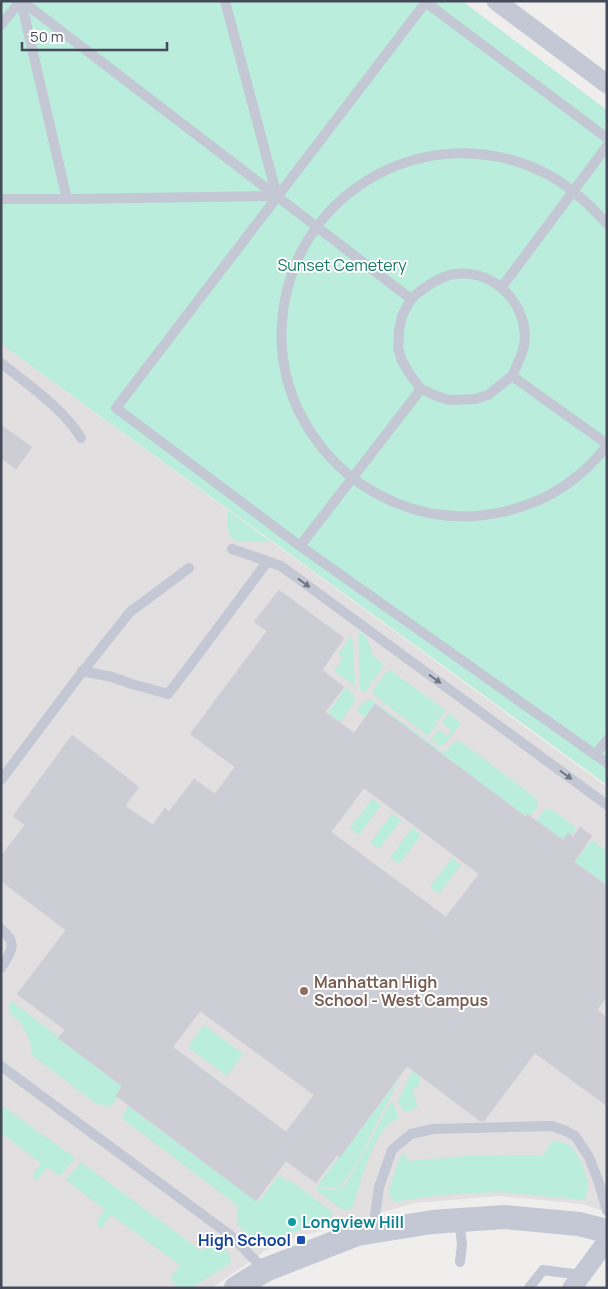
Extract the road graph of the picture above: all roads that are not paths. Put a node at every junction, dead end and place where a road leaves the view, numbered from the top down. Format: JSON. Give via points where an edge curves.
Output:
{"nodes":[{"id":1,"x":21,"y":1,"type":"edge"},
{"id":2,"x":225,"y":1,"type":"edge"},
{"id":3,"x":496,"y":1,"type":"edge"},
{"id":4,"x":425,"y":2,"type":"edge"},
{"id":5,"x":1,"y":26,"type":"edge"},
{"id":6,"x":607,"y":84,"type":"edge"},
{"id":7,"x":607,"y":138,"type":"edge"},
{"id":8,"x":607,"y":146,"type":"edge"},
{"id":9,"x":574,"y":191,"type":"junction"},
{"id":10,"x":277,"y":196,"type":"junction"},
{"id":11,"x":1,"y":199,"type":"edge"},
{"id":12,"x":67,"y":199,"type":"junction"},
{"id":13,"x":607,"y":224,"type":"edge"},
{"id":14,"x":316,"y":226,"type":"junction"},
{"id":15,"x":501,"y":288,"type":"junction"},
{"id":16,"x":411,"y":299,"type":"junction"},
{"id":17,"x":1,"y":363,"type":"edge"},
{"id":18,"x":512,"y":376,"type":"junction"},
{"id":19,"x":421,"y":389,"type":"junction"},
{"id":20,"x":81,"y":438,"type":"dead end"},
{"id":21,"x":607,"y":445,"type":"edge"},
{"id":22,"x":352,"y":478,"type":"junction"},
{"id":23,"x":300,"y":546,"type":"junction"},
{"id":24,"x":232,"y":549,"type":"dead end"},
{"id":25,"x":264,"y":561,"type":"junction"},
{"id":26,"x":189,"y":568,"type":"dead end"},
{"id":27,"x":82,"y":671,"type":"junction"},
{"id":28,"x":607,"y":740,"type":"edge"},
{"id":29,"x":595,"y":755,"type":"junction"},
{"id":30,"x":607,"y":763,"type":"edge"},
{"id":31,"x":1,"y":780,"type":"edge"},
{"id":32,"x":607,"y":805,"type":"edge"},
{"id":33,"x":1,"y":929,"type":"edge"},
{"id":34,"x":1,"y":968,"type":"edge"},
{"id":35,"x":1,"y":1066,"type":"edge"},
{"id":36,"x":607,"y":1211,"type":"edge"},
{"id":37,"x":459,"y":1220,"type":"junction"},
{"id":38,"x":373,"y":1231,"type":"junction"},
{"id":39,"x":607,"y":1231,"type":"edge"},
{"id":40,"x":607,"y":1241,"type":"edge"},
{"id":41,"x":460,"y":1262,"type":"dead end"},
{"id":42,"x":265,"y":1270,"type":"junction"},
{"id":43,"x":577,"y":1282,"type":"edge"},
{"id":44,"x":236,"y":1288,"type":"edge"},
{"id":45,"x":529,"y":1288,"type":"edge"}],
"edges":[{"from":1,"to":5,"type":"lane"},
{"from":1,"to":10,"type":"lane"},
{"from":1,"to":12,"type":"lane"},
{"from":2,"to":10,"type":"lane"},
{"from":3,"to":6,"type":"street"},
{"from":4,"to":7,"type":"lane"},
{"from":4,"to":10,"type":"lane"},
{"from":8,"to":9,"type":"lane"},
{"from":9,"to":13,"type":"lane"},
{"from":9,"to":14,"type":"lane","via":[[554,177],[510,159],[463,152],[439,154],[372,176],[334,205]]},
{"from":9,"to":15,"type":"lane"},
{"from":10,"to":12,"type":"lane"},
{"from":10,"to":14,"type":"lane"},
{"from":10,"to":23,"type":"lane","via":[[116,408]]},
{"from":11,"to":12,"type":"lane"},
{"from":14,"to":16,"type":"lane"},
{"from":14,"to":22,"type":"lane","via":[[295,264],[287,287],[282,318],[282,357],[287,381],[305,425],[318,444]]},
{"from":15,"to":16,"type":"lane","via":[[486,277],[452,274],[424,287]]},
{"from":15,"to":18,"type":"lane","via":[[518,308],[525,336]]},
{"from":16,"to":19,"type":"lane","via":[[402,316],[398,348],[402,361]]},
{"from":17,"to":20,"type":"lane","via":[[56,408]]},
{"from":18,"to":19,"type":"lane","via":[[488,395],[475,399],[449,400]]},
{"from":18,"to":21,"type":"lane"},
{"from":19,"to":22,"type":"lane"},
{"from":21,"to":22,"type":"lane","via":[[592,464],[554,492],[532,503],[486,515],[439,515],[416,510],[372,492]]},
{"from":22,"to":23,"type":"lane"},
{"from":23,"to":29,"type":"lane"},
{"from":24,"to":25,"type":"lane"},
{"from":25,"to":27,"type":"lane","via":[[168,694]]},
{"from":25,"to":32,"type":"lane","one_way":true,"via":[[281,566]]},
{"from":26,"to":27,"type":"lane","via":[[130,612]]},
{"from":27,"to":31,"type":"lane"},
{"from":28,"to":29,"type":"lane"},
{"from":29,"to":30,"type":"lane"},
{"from":33,"to":34,"type":"lane","via":[[10,936],[13,944]]},
{"from":35,"to":42,"type":"lane","via":[[230,1235]]},
{"from":36,"to":38,"type":"lane","via":[[589,1157],[575,1136],[566,1130],[552,1126],[433,1130],[411,1134],[392,1150],[379,1187]]},
{"from":37,"to":38,"type":"street"},
{"from":37,"to":39,"type":"street","via":[[504,1217],[579,1224]]},
{"from":37,"to":41,"type":"lane"},
{"from":38,"to":42,"type":"street","via":[[357,1234]]},
{"from":40,"to":43,"type":"street"},
{"from":42,"to":44,"type":"street"},
{"from":43,"to":45,"type":"lane","via":[[543,1270]]}]}
